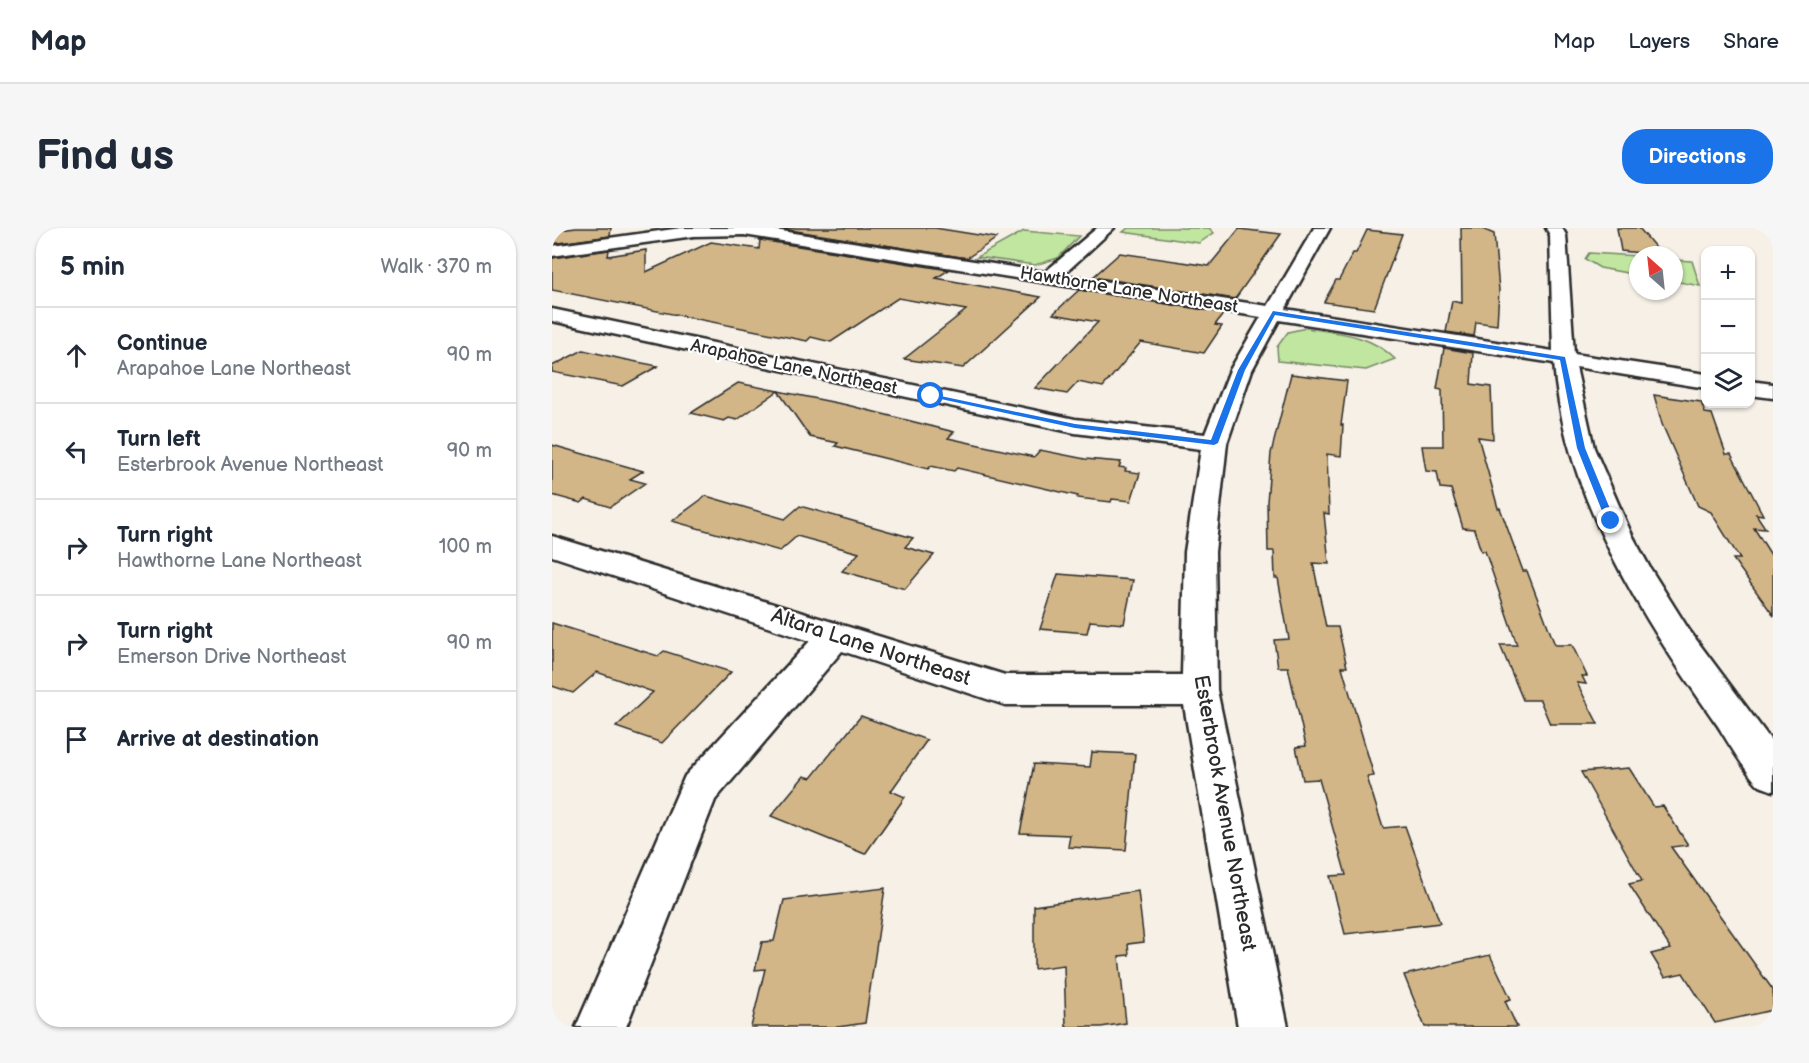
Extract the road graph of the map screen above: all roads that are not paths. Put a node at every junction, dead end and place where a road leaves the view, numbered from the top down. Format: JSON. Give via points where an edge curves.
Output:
{"nodes":[{"id":1,"x":1106,"y":228,"type":"edge"},
{"id":2,"x":1322,"y":228,"type":"edge"},
{"id":3,"x":1554,"y":228,"type":"edge"},
{"id":4,"x":552,"y":251,"type":"edge"},
{"id":5,"x":1050,"y":277,"type":"junction"},
{"id":6,"x":1273,"y":313,"type":"junction"},
{"id":7,"x":552,"y":315,"type":"edge"},
{"id":8,"x":1562,"y":358,"type":"junction"},
{"id":9,"x":1701,"y":380,"type":"edge"},
{"id":10,"x":1755,"y":389,"type":"edge"},
{"id":11,"x":1773,"y":391,"type":"edge"},
{"id":12,"x":1214,"y":443,"type":"junction"},
{"id":13,"x":552,"y":546,"type":"edge"},
{"id":14,"x":836,"y":635,"type":"junction"},
{"id":15,"x":1199,"y":690,"type":"junction"},
{"id":16,"x":1773,"y":773,"type":"edge"},
{"id":17,"x":601,"y":1027,"type":"edge"},
{"id":18,"x":1263,"y":1027,"type":"edge"}],
"edges":[{"from":1,"to":5,"type":"street"},
{"from":2,"to":6,"type":"street","name":"Esterbrook Avenue Northeast"},
{"from":3,"to":8,"type":"street","via":[[1558,235]]},
{"from":4,"to":5,"type":"street","name":"Hawthorne Lane Northeast","via":[[694,231],[744,230]]},
{"from":5,"to":6,"type":"street","name":"Hawthorne Lane Northeast"},
{"from":6,"to":8,"type":"street","name":"Hawthorne Lane Northeast"},
{"from":6,"to":12,"type":"street","name":"Esterbrook Avenue Northeast","via":[[1241,370]]},
{"from":7,"to":12,"type":"street","name":"Arapahoe Lane Northeast","via":[[1075,426]]},
{"from":8,"to":9,"type":"street","name":"Hawthorne Lane Northeast"},
{"from":8,"to":16,"type":"street","via":[[1581,448],[1620,543],[1689,659]]},
{"from":10,"to":11,"type":"street"},
{"from":12,"to":15,"type":"street","name":"Esterbrook Avenue Northeast","via":[[1200,552]]},
{"from":13,"to":14,"type":"street","name":"Altara Lane Northeast"},
{"from":14,"to":15,"type":"street","name":"Altara Lane Northeast","via":[[1005,690]]},
{"from":14,"to":17,"type":"street","via":[[699,789]]},
{"from":15,"to":18,"type":"street","name":"Esterbrook Avenue Northeast"}]}
